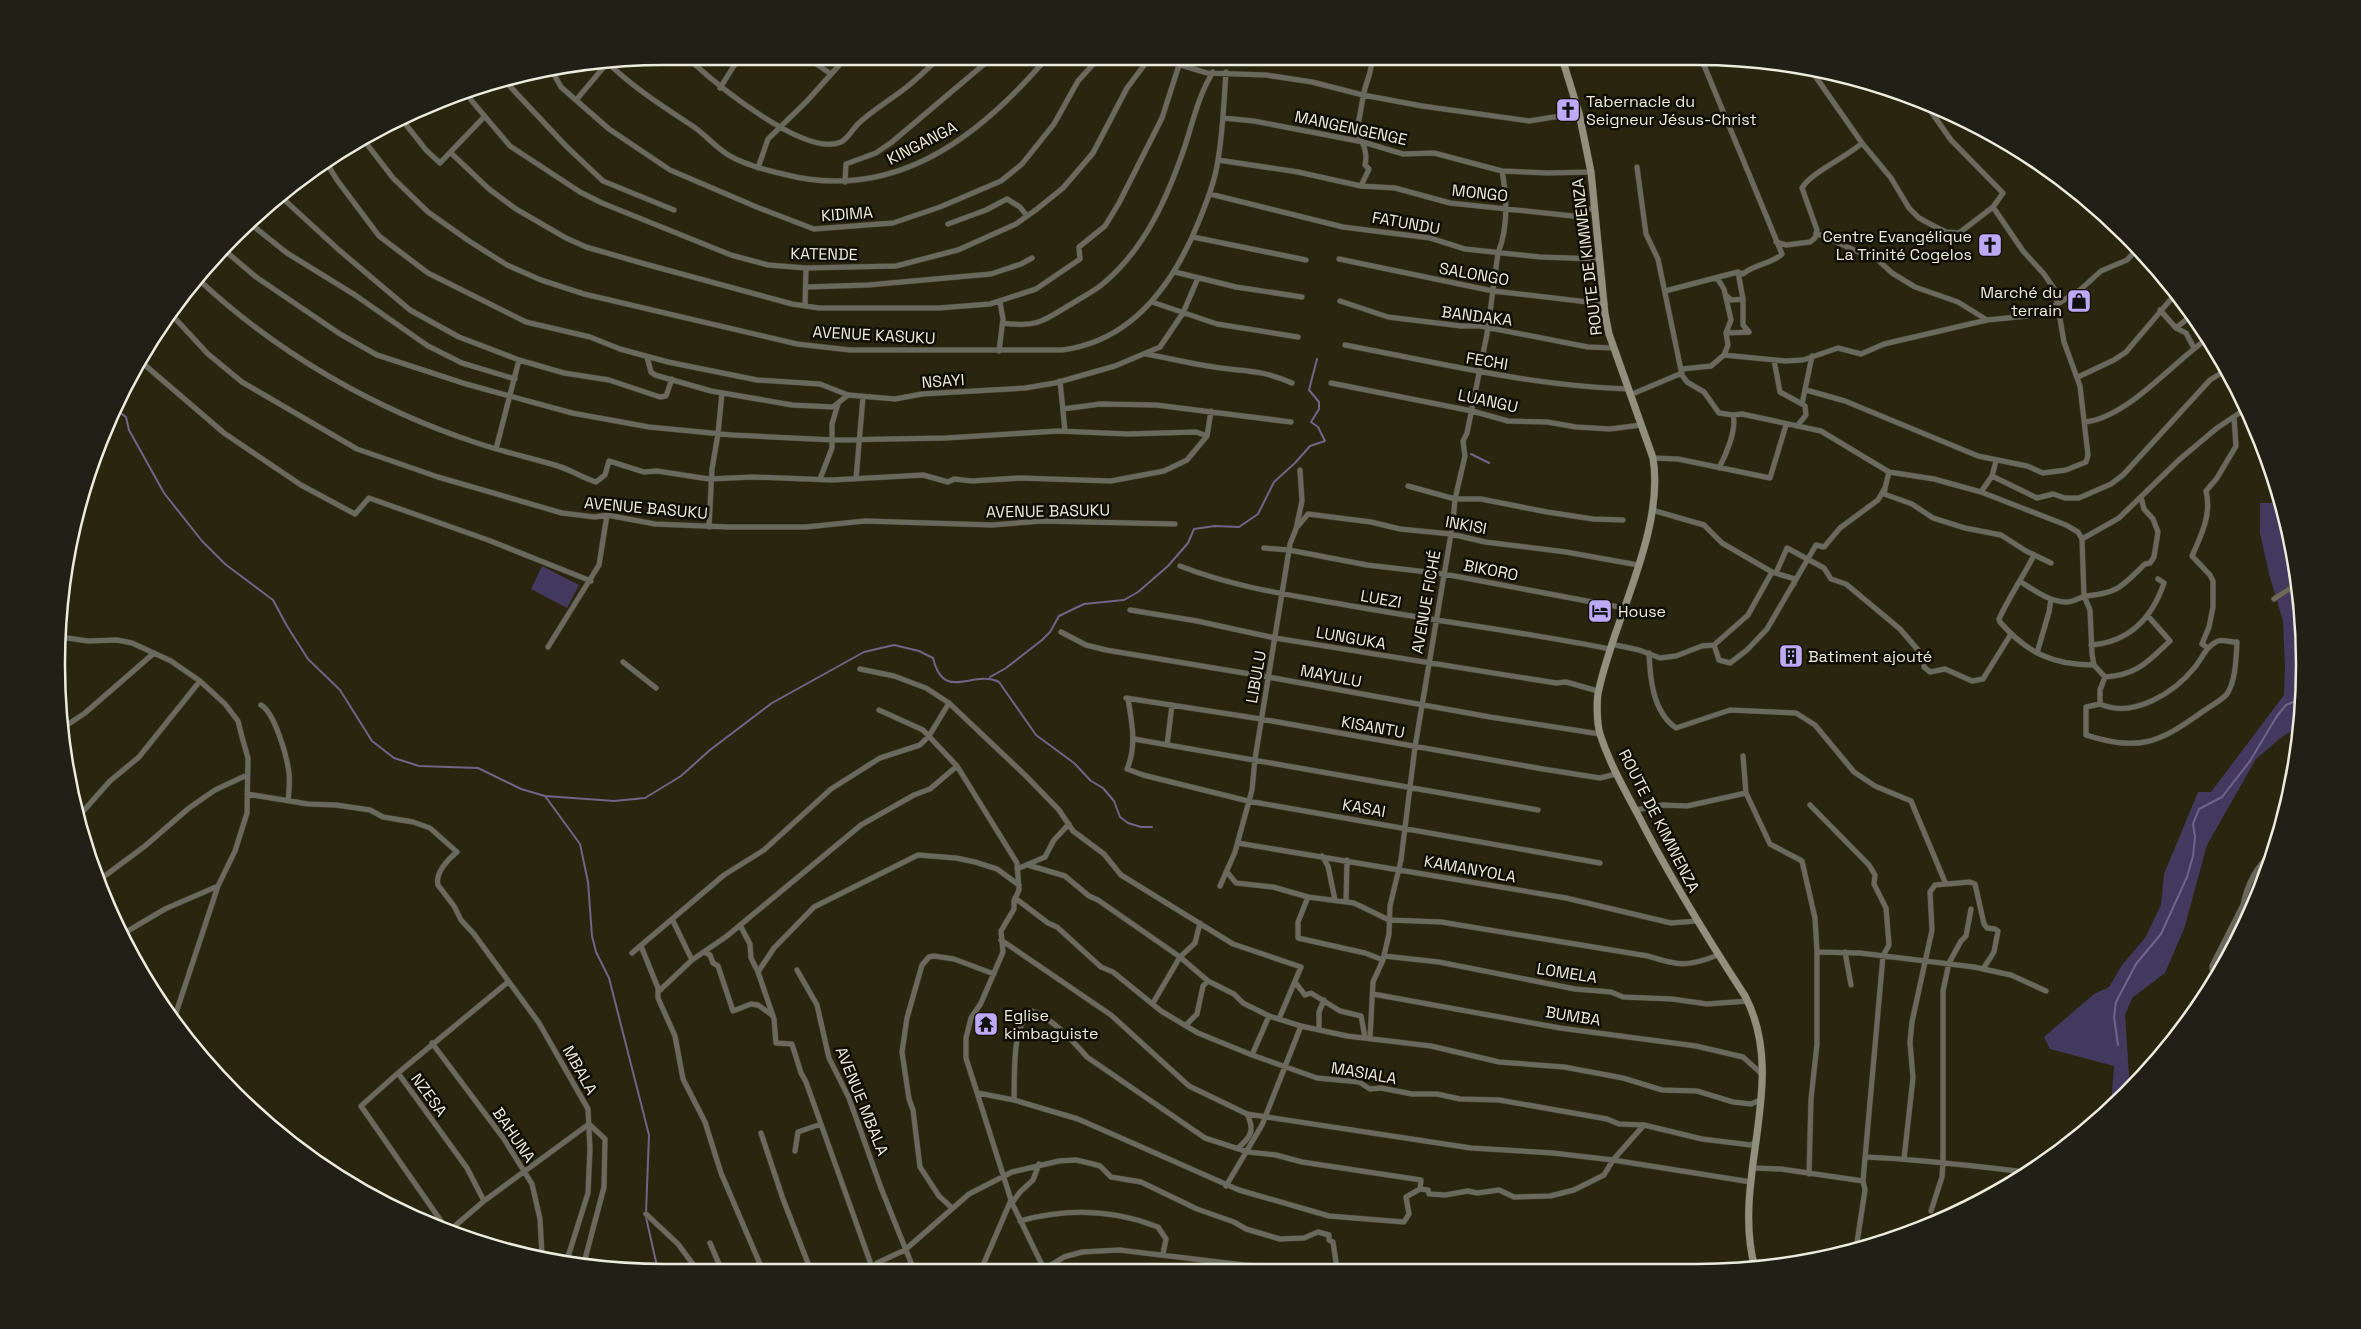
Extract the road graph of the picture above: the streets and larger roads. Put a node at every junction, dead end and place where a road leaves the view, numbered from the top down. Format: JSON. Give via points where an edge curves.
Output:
{"nodes":[{"id":1,"x":695,"y":65,"type":"edge"},
{"id":2,"x":734,"y":65,"type":"edge"},
{"id":3,"x":818,"y":65,"type":"edge"},
{"id":4,"x":839,"y":65,"type":"edge"},
{"id":5,"x":931,"y":65,"type":"edge"},
{"id":6,"x":983,"y":65,"type":"edge"},
{"id":7,"x":1040,"y":65,"type":"edge"},
{"id":8,"x":1093,"y":65,"type":"edge"},
{"id":9,"x":1144,"y":65,"type":"edge"},
{"id":10,"x":1179,"y":65,"type":"joint"},
{"id":11,"x":1372,"y":65,"type":"edge"},
{"id":12,"x":1564,"y":65,"type":"edge"},
{"id":13,"x":1704,"y":65,"type":"edge"},
{"id":14,"x":613,"y":67,"type":"edge"},
{"id":15,"x":602,"y":68,"type":"edge"},
{"id":16,"x":1213,"y":72,"type":"junction"},
{"id":17,"x":1226,"y":72,"type":"junction"},
{"id":18,"x":831,"y":74,"type":"junction"},
{"id":19,"x":555,"y":76,"type":"edge"},
{"id":20,"x":1816,"y":78,"type":"edge"},
{"id":21,"x":509,"y":85,"type":"edge"},
{"id":22,"x":720,"y":88,"type":"junction"},
{"id":23,"x":1363,"y":95,"type":"junction"},
{"id":24,"x":471,"y":97,"type":"edge"},
{"id":25,"x":577,"y":99,"type":"junction"},
{"id":26,"x":1579,"y":113,"type":"junction"},
{"id":27,"x":1933,"y":114,"type":"edge"},
{"id":28,"x":484,"y":117,"type":"junction"},
{"id":29,"x":1223,"y":118,"type":"junction"},
{"id":30,"x":406,"y":124,"type":"edge"},
{"id":31,"x":781,"y":127,"type":"junction"},
{"id":32,"x":1363,"y":142,"type":"junction"},
{"id":33,"x":1862,"y":143,"type":"junction"},
{"id":34,"x":367,"y":144,"type":"edge"},
{"id":35,"x":451,"y":153,"type":"junction"},
{"id":36,"x":1218,"y":160,"type":"junction"},
{"id":37,"x":329,"y":167,"type":"edge"},
{"id":38,"x":1637,"y":167,"type":"dead end"},
{"id":39,"x":758,"y":168,"type":"junction"},
{"id":40,"x":1502,"y":171,"type":"junction"},
{"id":41,"x":1592,"y":172,"type":"junction"},
{"id":42,"x":845,"y":182,"type":"junction"},
{"id":43,"x":1361,"y":186,"type":"junction"},
{"id":44,"x":1210,"y":194,"type":"junction"},
{"id":45,"x":285,"y":201,"type":"edge"},
{"id":46,"x":1595,"y":207,"type":"junction"},
{"id":47,"x":1993,"y":207,"type":"junction"},
{"id":48,"x":1506,"y":208,"type":"junction"},
{"id":49,"x":674,"y":210,"type":"dead end"},
{"id":50,"x":1028,"y":216,"type":"junction"},
{"id":51,"x":948,"y":224,"type":"dead end"},
{"id":52,"x":255,"y":228,"type":"edge"},
{"id":53,"x":1816,"y":233,"type":"junction"},
{"id":54,"x":1193,"y":237,"type":"junction"},
{"id":55,"x":1776,"y":242,"type":"junction"},
{"id":56,"x":229,"y":253,"type":"edge"},
{"id":57,"x":1498,"y":253,"type":"junction"},
{"id":58,"x":2133,"y":254,"type":"edge"},
{"id":59,"x":1032,"y":258,"type":"dead end"},
{"id":60,"x":1339,"y":259,"type":"dead end"},
{"id":61,"x":1600,"y":259,"type":"junction"},
{"id":62,"x":1306,"y":260,"type":"dead end"},
{"id":63,"x":806,"y":268,"type":"junction"},
{"id":64,"x":1175,"y":272,"type":"junction"},
{"id":65,"x":1738,"y":272,"type":"junction"},
{"id":66,"x":1198,"y":278,"type":"junction"},
{"id":67,"x":1717,"y":278,"type":"junction"},
{"id":68,"x":203,"y":283,"type":"edge"},
{"id":69,"x":807,"y":287,"type":"junction"},
{"id":70,"x":1665,"y":291,"type":"junction"},
{"id":71,"x":1493,"y":292,"type":"junction"},
{"id":72,"x":1302,"y":296,"type":"dead end"},
{"id":73,"x":1726,"y":296,"type":"junction"},
{"id":74,"x":2171,"y":298,"type":"edge"},
{"id":75,"x":1743,"y":299,"type":"junction"},
{"id":76,"x":1340,"y":301,"type":"dead end"},
{"id":77,"x":1000,"y":302,"type":"junction"},
{"id":78,"x":1152,"y":302,"type":"junction"},
{"id":79,"x":1605,"y":304,"type":"junction"},
{"id":80,"x":2058,"y":304,"type":"junction"},
{"id":81,"x":805,"y":306,"type":"junction"},
{"id":82,"x":2160,"y":310,"type":"junction"},
{"id":83,"x":1183,"y":313,"type":"junction"},
{"id":84,"x":175,"y":319,"type":"edge"},
{"id":85,"x":2186,"y":319,"type":"edge"},
{"id":86,"x":1987,"y":320,"type":"junction"},
{"id":87,"x":1003,"y":323,"type":"junction"},
{"id":88,"x":1488,"y":328,"type":"junction"},
{"id":89,"x":2176,"y":328,"type":"junction"},
{"id":90,"x":1726,"y":333,"type":"junction"},
{"id":91,"x":1298,"y":337,"type":"dead end"},
{"id":92,"x":2202,"y":342,"type":"edge"},
{"id":93,"x":1345,"y":345,"type":"dead end"},
{"id":94,"x":1613,"y":348,"type":"junction"},
{"id":95,"x":2194,"y":348,"type":"junction"},
{"id":96,"x":999,"y":351,"type":"junction"},
{"id":97,"x":1145,"y":354,"type":"junction"},
{"id":98,"x":1724,"y":355,"type":"junction"},
{"id":99,"x":1812,"y":356,"type":"junction"},
{"id":100,"x":647,"y":357,"type":"junction"},
{"id":101,"x":519,"y":360,"type":"junction"},
{"id":102,"x":1774,"y":360,"type":"junction"},
{"id":103,"x":145,"y":365,"type":"edge"},
{"id":104,"x":1682,"y":371,"type":"junction"},
{"id":105,"x":1480,"y":373,"type":"junction"},
{"id":106,"x":2220,"y":373,"type":"edge"},
{"id":107,"x":2078,"y":377,"type":"junction"},
{"id":108,"x":515,"y":379,"type":"junction"},
{"id":109,"x":672,"y":379,"type":"junction"},
{"id":110,"x":1060,"y":381,"type":"junction"},
{"id":111,"x":1292,"y":383,"type":"dead end"},
{"id":112,"x":1331,"y":383,"type":"dead end"},
{"id":113,"x":1806,"y":390,"type":"junction"},
{"id":114,"x":1629,"y":392,"type":"junction"},
{"id":115,"x":722,"y":393,"type":"junction"},
{"id":116,"x":848,"y":395,"type":"junction"},
{"id":117,"x":863,"y":396,"type":"junction"},
{"id":118,"x":510,"y":398,"type":"junction"},
{"id":119,"x":838,"y":404,"type":"junction"},
{"id":120,"x":1802,"y":404,"type":"junction"},
{"id":121,"x":1063,"y":409,"type":"junction"},
{"id":122,"x":1211,"y":411,"type":"junction"},
{"id":123,"x":1472,"y":411,"type":"junction"},
{"id":124,"x":2240,"y":413,"type":"edge"},
{"id":125,"x":1733,"y":415,"type":"junction"},
{"id":126,"x":2234,"y":417,"type":"junction"},
{"id":127,"x":1291,"y":422,"type":"dead end"},
{"id":128,"x":2085,"y":422,"type":"junction"},
{"id":129,"x":1641,"y":425,"type":"junction"},
{"id":130,"x":1786,"y":425,"type":"junction"},
{"id":131,"x":1797,"y":426,"type":"junction"},
{"id":132,"x":1064,"y":431,"type":"junction"},
{"id":133,"x":718,"y":434,"type":"junction"},
{"id":134,"x":1207,"y":436,"type":"junction"},
{"id":135,"x":860,"y":439,"type":"junction"},
{"id":136,"x":833,"y":440,"type":"junction"},
{"id":137,"x":496,"y":449,"type":"junction"},
{"id":138,"x":1653,"y":458,"type":"junction"},
{"id":139,"x":1996,"y":461,"type":"junction"},
{"id":140,"x":1719,"y":468,"type":"junction"},
{"id":141,"x":1300,"y":470,"type":"dead end"},
{"id":142,"x":1889,"y":472,"type":"junction"},
{"id":143,"x":1992,"y":476,"type":"junction"},
{"id":144,"x":712,"y":478,"type":"junction"},
{"id":145,"x":856,"y":479,"type":"junction"},
{"id":146,"x":820,"y":480,"type":"junction"},
{"id":147,"x":1408,"y":486,"type":"dead end"},
{"id":148,"x":1885,"y":488,"type":"junction"},
{"id":149,"x":1981,"y":492,"type":"junction"},
{"id":150,"x":2140,"y":497,"type":"junction"},
{"id":151,"x":1455,"y":499,"type":"junction"},
{"id":152,"x":1652,"y":510,"type":"junction"},
{"id":153,"x":607,"y":516,"type":"junction"},
{"id":154,"x":1623,"y":520,"type":"dead end"},
{"id":155,"x":1175,"y":524,"type":"dead end"},
{"id":156,"x":709,"y":527,"type":"junction"},
{"id":157,"x":1296,"y":529,"type":"junction"},
{"id":158,"x":1452,"y":534,"type":"junction"},
{"id":159,"x":2082,"y":539,"type":"junction"},
{"id":160,"x":1264,"y":548,"type":"dead end"},
{"id":161,"x":1289,"y":550,"type":"junction"},
{"id":162,"x":2034,"y":555,"type":"junction"},
{"id":163,"x":1808,"y":559,"type":"junction"},
{"id":164,"x":2051,"y":562,"type":"dead end"},
{"id":165,"x":1638,"y":565,"type":"junction"},
{"id":166,"x":1180,"y":566,"type":"dead end"},
{"id":167,"x":1774,"y":572,"type":"junction"},
{"id":168,"x":1444,"y":574,"type":"junction"},
{"id":169,"x":2158,"y":579,"type":"dead end"},
{"id":170,"x":590,"y":581,"type":"junction"},
{"id":171,"x":2021,"y":582,"type":"junction"},
{"id":172,"x":1794,"y":585,"type":"junction"},
{"id":173,"x":2291,"y":588,"type":"edge"},
{"id":174,"x":1282,"y":594,"type":"junction"},
{"id":175,"x":2084,"y":596,"type":"junction"},
{"id":176,"x":2051,"y":599,"type":"junction"},
{"id":177,"x":2274,"y":599,"type":"dead end"},
{"id":178,"x":1624,"y":608,"type":"junction"},
{"id":179,"x":1130,"y":610,"type":"dead end"},
{"id":180,"x":2148,"y":616,"type":"junction"},
{"id":181,"x":1436,"y":621,"type":"junction"},
{"id":182,"x":1061,"y":632,"type":"dead end"},
{"id":183,"x":2011,"y":634,"type":"junction"},
{"id":184,"x":66,"y":638,"type":"edge"},
{"id":185,"x":1275,"y":638,"type":"junction"},
{"id":186,"x":1714,"y":645,"type":"junction"},
{"id":187,"x":2091,"y":645,"type":"junction"},
{"id":188,"x":1611,"y":646,"type":"junction"},
{"id":189,"x":548,"y":647,"type":"dead end"},
{"id":190,"x":2208,"y":648,"type":"junction"},
{"id":191,"x":154,"y":653,"type":"junction"},
{"id":192,"x":1649,"y":653,"type":"junction"},
{"id":193,"x":2037,"y":653,"type":"junction"},
{"id":194,"x":623,"y":662,"type":"dead end"},
{"id":195,"x":1428,"y":664,"type":"junction"},
{"id":196,"x":2094,"y":665,"type":"junction"},
{"id":197,"x":860,"y":669,"type":"dead end"},
{"id":198,"x":1268,"y":676,"type":"junction"},
{"id":199,"x":2105,"y":677,"type":"junction"},
{"id":200,"x":200,"y":681,"type":"junction"},
{"id":201,"x":656,"y":688,"type":"dead end"},
{"id":202,"x":1598,"y":691,"type":"junction"},
{"id":203,"x":949,"y":703,"type":"junction"},
{"id":204,"x":2100,"y":704,"type":"junction"},
{"id":205,"x":261,"y":705,"type":"dead end"},
{"id":206,"x":1172,"y":705,"type":"junction"},
{"id":207,"x":1422,"y":706,"type":"junction"},
{"id":208,"x":879,"y":710,"type":"dead end"},
{"id":209,"x":1262,"y":719,"type":"junction"},
{"id":210,"x":68,"y":723,"type":"edge"},
{"id":211,"x":1600,"y":734,"type":"junction"},
{"id":212,"x":929,"y":736,"type":"junction"},
{"id":213,"x":1134,"y":739,"type":"junction"},
{"id":214,"x":1167,"y":745,"type":"junction"},
{"id":215,"x":1415,"y":747,"type":"junction"},
{"id":216,"x":1742,"y":756,"type":"dead end"},
{"id":217,"x":1254,"y":759,"type":"junction"},
{"id":218,"x":957,"y":766,"type":"junction"},
{"id":219,"x":1616,"y":774,"type":"junction"},
{"id":220,"x":247,"y":775,"type":"junction"},
{"id":221,"x":1410,"y":789,"type":"junction"},
{"id":222,"x":1746,"y":793,"type":"junction"},
{"id":223,"x":248,"y":794,"type":"junction"},
{"id":224,"x":288,"y":801,"type":"junction"},
{"id":225,"x":1248,"y":801,"type":"junction"},
{"id":226,"x":1810,"y":806,"type":"dead end"},
{"id":227,"x":1538,"y":810,"type":"dead end"},
{"id":228,"x":1635,"y":810,"type":"junction"},
{"id":229,"x":83,"y":811,"type":"edge"},
{"id":230,"x":1069,"y":824,"type":"junction"},
{"id":231,"x":1404,"y":828,"type":"junction"},
{"id":232,"x":1238,"y":843,"type":"junction"},
{"id":233,"x":1322,"y":856,"type":"junction"},
{"id":234,"x":1347,"y":860,"type":"junction"},
{"id":235,"x":1600,"y":863,"type":"dead end"},
{"id":236,"x":1028,"y":864,"type":"junction"},
{"id":237,"x":2261,"y":865,"type":"edge"},
{"id":238,"x":1017,"y":869,"type":"junction"},
{"id":239,"x":1399,"y":869,"type":"junction"},
{"id":240,"x":1227,"y":872,"type":"junction"},
{"id":241,"x":104,"y":876,"type":"edge"},
{"id":242,"x":1945,"y":882,"type":"junction"},
{"id":243,"x":1019,"y":885,"type":"junction"},
{"id":244,"x":218,"y":886,"type":"junction"},
{"id":245,"x":1220,"y":886,"type":"dead end"},
{"id":246,"x":1308,"y":897,"type":"junction"},
{"id":247,"x":1015,"y":898,"type":"junction"},
{"id":248,"x":1334,"y":900,"type":"junction"},
{"id":249,"x":1346,"y":902,"type":"junction"},
{"id":250,"x":1970,"y":909,"type":"dead end"},
{"id":251,"x":672,"y":919,"type":"junction"},
{"id":252,"x":1389,"y":920,"type":"junction"},
{"id":253,"x":1697,"y":920,"type":"junction"},
{"id":254,"x":1200,"y":923,"type":"junction"},
{"id":255,"x":740,"y":925,"type":"junction"},
{"id":256,"x":128,"y":931,"type":"edge"},
{"id":257,"x":1001,"y":940,"type":"junction"},
{"id":258,"x":641,"y":946,"type":"junction"},
{"id":259,"x":704,"y":952,"type":"junction"},
{"id":260,"x":1818,"y":952,"type":"junction"},
{"id":261,"x":1845,"y":952,"type":"junction"},
{"id":262,"x":632,"y":953,"type":"dead end"},
{"id":263,"x":1718,"y":955,"type":"junction"},
{"id":264,"x":1883,"y":956,"type":"junction"},
{"id":265,"x":1180,"y":957,"type":"junction"},
{"id":266,"x":1383,"y":958,"type":"junction"},
{"id":267,"x":692,"y":960,"type":"junction"},
{"id":268,"x":1924,"y":960,"type":"junction"},
{"id":269,"x":1949,"y":963,"type":"junction"},
{"id":270,"x":1983,"y":969,"type":"junction"},
{"id":271,"x":2213,"y":969,"type":"edge"},
{"id":272,"x":797,"y":970,"type":"dead end"},
{"id":273,"x":758,"y":972,"type":"junction"},
{"id":274,"x":994,"y":974,"type":"junction"},
{"id":275,"x":1208,"y":981,"type":"junction"},
{"id":276,"x":508,"y":982,"type":"junction"},
{"id":277,"x":1295,"y":982,"type":"junction"},
{"id":278,"x":1851,"y":985,"type":"dead end"},
{"id":279,"x":2046,"y":991,"type":"dead end"},
{"id":280,"x":658,"y":992,"type":"junction"},
{"id":281,"x":1373,"y":994,"type":"junction"},
{"id":282,"x":1324,"y":1000,"type":"junction"},
{"id":283,"x":1748,"y":1001,"type":"junction"},
{"id":284,"x":1153,"y":1003,"type":"junction"},
{"id":285,"x":176,"y":1012,"type":"edge"},
{"id":286,"x":772,"y":1016,"type":"junction"},
{"id":287,"x":1269,"y":1016,"type":"junction"},
{"id":288,"x":1279,"y":1019,"type":"junction"},
{"id":289,"x":1186,"y":1025,"type":"junction"},
{"id":290,"x":1301,"y":1026,"type":"junction"},
{"id":291,"x":1319,"y":1030,"type":"junction"},
{"id":292,"x":1367,"y":1037,"type":"junction"},
{"id":293,"x":432,"y":1043,"type":"junction"},
{"id":294,"x":1252,"y":1055,"type":"junction"},
{"id":295,"x":1284,"y":1066,"type":"junction"},
{"id":296,"x":398,"y":1073,"type":"junction"},
{"id":297,"x":1763,"y":1075,"type":"junction"},
{"id":298,"x":978,"y":1093,"type":"junction"},
{"id":299,"x":1014,"y":1100,"type":"junction"},
{"id":300,"x":1760,"y":1100,"type":"junction"},
{"id":301,"x":1247,"y":1114,"type":"junction"},
{"id":302,"x":1266,"y":1116,"type":"junction"},
{"id":303,"x":589,"y":1124,"type":"junction"},
{"id":304,"x":821,"y":1124,"type":"junction"},
{"id":305,"x":1644,"y":1125,"type":"junction"},
{"id":306,"x":761,"y":1133,"type":"dead end"},
{"id":307,"x":1756,"y":1142,"type":"junction"},
{"id":308,"x":1238,"y":1148,"type":"junction"},
{"id":309,"x":795,"y":1151,"type":"dead end"},
{"id":310,"x":1248,"y":1152,"type":"junction"},
{"id":311,"x":1866,"y":1157,"type":"junction"},
{"id":312,"x":1904,"y":1158,"type":"junction"},
{"id":313,"x":1613,"y":1160,"type":"junction"},
{"id":314,"x":1943,"y":1162,"type":"junction"},
{"id":315,"x":1039,"y":1164,"type":"junction"},
{"id":316,"x":1753,"y":1168,"type":"junction"},
{"id":317,"x":2017,"y":1171,"type":"edge"},
{"id":318,"x":525,"y":1173,"type":"junction"},
{"id":319,"x":1809,"y":1174,"type":"junction"},
{"id":320,"x":1004,"y":1177,"type":"junction"},
{"id":321,"x":1863,"y":1181,"type":"junction"},
{"id":322,"x":1751,"y":1182,"type":"junction"},
{"id":323,"x":1226,"y":1186,"type":"junction"},
{"id":324,"x":1420,"y":1189,"type":"junction"},
{"id":325,"x":484,"y":1201,"type":"junction"},
{"id":326,"x":1012,"y":1201,"type":"junction"},
{"id":327,"x":952,"y":1208,"type":"junction"},
{"id":328,"x":1931,"y":1210,"type":"dead end"},
{"id":329,"x":646,"y":1214,"type":"dead end"},
{"id":330,"x":442,"y":1220,"type":"edge"},
{"id":331,"x":1020,"y":1221,"type":"junction"},
{"id":332,"x":455,"y":1226,"type":"edge"},
{"id":333,"x":1857,"y":1242,"type":"edge"},
{"id":334,"x":710,"y":1244,"type":"dead end"},
{"id":335,"x":905,"y":1250,"type":"junction"},
{"id":336,"x":542,"y":1251,"type":"edge"},
{"id":337,"x":1163,"y":1254,"type":"junction"},
{"id":338,"x":568,"y":1256,"type":"edge"},
{"id":339,"x":585,"y":1259,"type":"edge"},
{"id":340,"x":1753,"y":1261,"type":"edge"},
{"id":341,"x":693,"y":1264,"type":"edge"},
{"id":342,"x":719,"y":1264,"type":"edge"},
{"id":343,"x":760,"y":1264,"type":"edge"},
{"id":344,"x":808,"y":1264,"type":"edge"},
{"id":345,"x":871,"y":1264,"type":"edge"},
{"id":346,"x":876,"y":1264,"type":"edge"},
{"id":347,"x":911,"y":1264,"type":"edge"},
{"id":348,"x":983,"y":1264,"type":"edge"},
{"id":349,"x":1040,"y":1264,"type":"edge"},
{"id":350,"x":1053,"y":1264,"type":"edge"},
{"id":351,"x":1237,"y":1264,"type":"edge"},
{"id":352,"x":1336,"y":1264,"type":"edge"}],
"edges":[{"from":1,"to":22,"type":"street"},
{"from":2,"to":22,"type":"street"},
{"from":3,"to":18,"type":"street"},
{"from":4,"to":18,"type":"street"},
{"from":5,"to":31,"type":"street","via":[[840,142],[818,142]]},
{"from":6,"to":42,"type":"street","via":[[876,154],[846,164]]},
{"from":7,"to":42,"type":"street","name":"KINGANGA","via":[[1006,103],[954,145],[905,169],[871,180]]},
{"from":8,"to":25,"type":"street","name":"KIDIMA","via":[[1078,82],[1054,124],[1022,164],[1001,181],[893,223],[840,228],[814,229],[796,224],[670,170],[609,129]]},
{"from":9,"to":50,"type":"street","name":"KATENDE","via":[[1127,88],[1093,153],[1063,188]]},
{"from":10,"to":16,"type":"street"},
{"from":10,"to":77,"type":"street","via":[[1162,118],[1105,226],[1079,247],[1080,259],[1036,289]]},
{"from":11,"to":23,"type":"street"},
{"from":12,"to":26,"type":"street","name":"ROUTE DE KIMWENZA"},
{"from":13,"to":55,"type":"street"},
{"from":14,"to":39,"type":"street","name":"KINGANGA","via":[[724,152]]},
{"from":15,"to":25,"type":"street"},
{"from":16,"to":17,"type":"street"},
{"from":16,"to":87,"type":"street","via":[[1195,113],[1175,177],[1149,230],[1129,258],[1104,283],[1050,318],[1033,325]]},
{"from":17,"to":23,"type":"street","via":[[1312,82]]},
{"from":17,"to":29,"type":"street","name":"AVENUE KASUKU"},
{"from":18,"to":31,"type":"street"},
{"from":19,"to":25,"type":"street","name":"KIDIMA","via":[[561,87]]},
{"from":20,"to":33,"type":"street"},
{"from":21,"to":49,"type":"street","via":[[603,181]]},
{"from":22,"to":31,"type":"street"},
{"from":23,"to":26,"type":"street","via":[[1529,121]]},
{"from":23,"to":32,"type":"street","via":[[1356,132]]},
{"from":24,"to":28,"type":"street","name":"KATENDE"},
{"from":26,"to":41,"type":"street","name":"ROUTE DE KIMWENZA"},
{"from":27,"to":47,"type":"street","via":[[1951,140],[2001,189],[2002,198]]},
{"from":28,"to":35,"type":"street"},
{"from":28,"to":63,"type":"street","name":"KATENDE","via":[[510,146],[587,196],[732,255],[768,265]]},
{"from":29,"to":32,"type":"street","name":"MANGENGENGE"},
{"from":29,"to":36,"type":"street","name":"AVENUE KASUKU"},
{"from":30,"to":35,"type":"street","via":[[439,163]]},
{"from":31,"to":39,"type":"street","via":[[768,139]]},
{"from":32,"to":40,"type":"street","name":"MANGENGENGE","via":[[1403,154],[1434,153]]},
{"from":32,"to":43,"type":"street","via":[[1365,165],[1369,169]]},
{"from":33,"to":47,"type":"street","via":[[1891,178],[1909,208],[1919,218],[1946,232],[1959,233]]},
{"from":33,"to":53,"type":"street","via":[[1810,177],[1802,188]]},
{"from":34,"to":96,"type":"street","name":"AVENUE KASUKU","via":[[393,178],[428,212],[507,265],[541,280],[627,305],[797,344],[850,350]]},
{"from":35,"to":81,"type":"street","via":[[516,209],[586,247]]},
{"from":36,"to":43,"type":"street","name":"MONGO","via":[[1298,172]]},
{"from":36,"to":44,"type":"street","name":"AVENUE KASUKU"},
{"from":37,"to":100,"type":"street","name":"NSAYI","via":[[379,236],[428,273],[526,322],[581,334]]},
{"from":38,"to":70,"type":"street","via":[[1646,234],[1658,259]]},
{"from":39,"to":42,"type":"street","name":"KINGANGA","via":[[810,180]]},
{"from":40,"to":41,"type":"street","name":"MANGENGENGE"},
{"from":40,"to":48,"type":"street","name":"AVENUE FICHÉ"},
{"from":41,"to":46,"type":"street","name":"ROUTE DE KIMWENZA"},
{"from":43,"to":48,"type":"street","name":"MONGO","via":[[1395,188],[1450,203]]},
{"from":44,"to":54,"type":"street","name":"AVENUE KASUKU"},
{"from":44,"to":57,"type":"street","name":"FATUNDU","via":[[1343,227],[1430,238],[1465,249]]},
{"from":45,"to":101,"type":"street","via":[[410,310],[459,337]]},
{"from":46,"to":48,"type":"street","name":"MONGO","via":[[1572,216]]},
{"from":46,"to":61,"type":"street","name":"ROUTE DE KIMWENZA"},
{"from":47,"to":80,"type":"street","via":[[2055,290]]},
{"from":48,"to":57,"type":"street","name":"AVENUE FICHÉ"},
{"from":50,"to":51,"type":"street","via":[[1007,199]]},
{"from":50,"to":63,"type":"street","name":"KATENDE","via":[[966,247],[919,261],[896,266]]},
{"from":52,"to":108,"type":"street","via":[[287,253],[428,346],[462,363]]},
{"from":53,"to":55,"type":"street","via":[[1810,242],[1786,245]]},
{"from":53,"to":86,"type":"street","via":[[1879,261],[1892,274],[1916,287],[1958,302]]},
{"from":54,"to":62,"type":"street"},
{"from":54,"to":64,"type":"street","name":"AVENUE KASUKU"},
{"from":55,"to":65,"type":"street","via":[[1782,255],[1749,268],[1743,274]]},
{"from":56,"to":118,"type":"street","via":[[264,282],[340,334],[378,355]]},
{"from":57,"to":61,"type":"street","name":"FATUNDU"},
{"from":57,"to":71,"type":"street","name":"AVENUE FICHÉ"},
{"from":58,"to":80,"type":"street","via":[[2101,271]]},
{"from":59,"to":69,"type":"street","via":[[991,274]]},
{"from":60,"to":71,"type":"street","name":"SALONGO"},
{"from":61,"to":79,"type":"street","name":"ROUTE DE KIMWENZA"},
{"from":63,"to":69,"type":"street"},
{"from":64,"to":66,"type":"street"},
{"from":64,"to":78,"type":"street","name":"AVENUE KASUKU"},
{"from":65,"to":67,"type":"street"},
{"from":65,"to":75,"type":"street"},
{"from":66,"to":72,"type":"street"},
{"from":66,"to":83,"type":"street","name":"NSAYI"},
{"from":67,"to":70,"type":"street"},
{"from":67,"to":73,"type":"street"},
{"from":68,"to":137,"type":"street","via":[[249,323],[330,377],[393,410]]},
{"from":69,"to":81,"type":"street"},
{"from":70,"to":104,"type":"street"},
{"from":71,"to":79,"type":"street","name":"SALONGO"},
{"from":71,"to":88,"type":"street","name":"AVENUE FICHÉ"},
{"from":73,"to":75,"type":"street","via":[[1731,300]]},
{"from":73,"to":90,"type":"street","via":[[1731,320]]},
{"from":74,"to":82,"type":"street"},
{"from":75,"to":90,"type":"street","via":[[1743,325],[1749,332]]},
{"from":76,"to":88,"type":"street","name":"BANDAKA","via":[[1388,317]]},
{"from":77,"to":81,"type":"street","via":[[940,308]]},
{"from":77,"to":87,"type":"street"},
{"from":78,"to":83,"type":"street"},
{"from":78,"to":96,"type":"street","name":"AVENUE KASUKU","via":[[1120,330],[1094,343],[1062,350]]},
{"from":79,"to":94,"type":"street","name":"ROUTE DE KIMWENZA"},
{"from":80,"to":86,"type":"street","via":[[2027,316]]},
{"from":80,"to":107,"type":"street","via":[[2064,342]]},
{"from":82,"to":89,"type":"street"},
{"from":82,"to":107,"type":"street","via":[[2126,352]]},
{"from":83,"to":91,"type":"street","via":[[1217,324]]},
{"from":83,"to":97,"type":"street","name":"NSAYI","via":[[1160,347]]},
{"from":84,"to":153,"type":"street","name":"AVENUE BASUKU","via":[[208,354],[242,382],[357,449],[438,477],[562,513]]},
{"from":85,"to":89,"type":"street"},
{"from":86,"to":99,"type":"street","via":[[1884,344],[1861,354],[1838,348]]},
{"from":87,"to":96,"type":"street"},
{"from":88,"to":94,"type":"street","name":"BANDAKA","via":[[1588,348]]},
{"from":88,"to":105,"type":"street","name":"AVENUE FICHÉ"},
{"from":89,"to":95,"type":"street","via":[[2186,333]]},
{"from":90,"to":98,"type":"street","via":[[1728,345]]},
{"from":92,"to":95,"type":"street"},
{"from":93,"to":105,"type":"street","name":"FECHI"},
{"from":94,"to":114,"type":"street","name":"ROUTE DE KIMWENZA"},
{"from":95,"to":128,"type":"street","via":[[2144,391],[2103,417]]},
{"from":97,"to":110,"type":"street","name":"NSAYI"},
{"from":97,"to":111,"type":"street","via":[[1214,367],[1255,370]]},
{"from":98,"to":102,"type":"street"},
{"from":98,"to":104,"type":"street","via":[[1711,366]]},
{"from":99,"to":102,"type":"street","via":[[1803,360]]},
{"from":99,"to":113,"type":"street"},
{"from":100,"to":109,"type":"street","via":[[653,374]]},
{"from":100,"to":116,"type":"street","name":"NSAYI","via":[[757,380],[820,384]]},
{"from":101,"to":108,"type":"street"},
{"from":101,"to":109,"type":"street","via":[[564,373],[609,380],[660,397],[666,396]]},
{"from":102,"to":120,"type":"street","via":[[1780,392]]},
{"from":103,"to":170,"type":"street","via":[[224,433],[301,485],[355,514],[369,498],[488,540]]},
{"from":104,"to":114,"type":"street"},
{"from":104,"to":125,"type":"street","via":[[1687,382],[1704,392],[1717,411]]},
{"from":105,"to":114,"type":"street","name":"FECHI"},
{"from":105,"to":123,"type":"street","name":"AVENUE FICHÉ"},
{"from":106,"to":143,"type":"street","via":[[2210,380],[2111,484],[2079,498],[2053,494],[2037,498]]},
{"from":107,"to":128,"type":"street"},
{"from":108,"to":118,"type":"street"},
{"from":109,"to":115,"type":"street"},
{"from":110,"to":117,"type":"street","name":"NSAYI","via":[[1025,388],[922,394],[895,399]]},
{"from":110,"to":121,"type":"street"},
{"from":112,"to":123,"type":"street","name":"LUANGU"},
{"from":113,"to":120,"type":"street"},
{"from":113,"to":139,"type":"street"},
{"from":114,"to":129,"type":"street","name":"ROUTE DE KIMWENZA"},
{"from":115,"to":119,"type":"street","via":[[792,405],[829,407]]},
{"from":115,"to":133,"type":"street"},
{"from":116,"to":117,"type":"street","name":"NSAYI"},
{"from":116,"to":119,"type":"street"},
{"from":117,"to":135,"type":"street"},
{"from":118,"to":133,"type":"street","via":[[649,427]]},
{"from":118,"to":137,"type":"street"},
{"from":119,"to":136,"type":"street","via":[[832,424]]},
{"from":120,"to":131,"type":"street","via":[[1806,416]]},
{"from":121,"to":122,"type":"street","via":[[1136,404]]},
{"from":121,"to":132,"type":"street"},
{"from":122,"to":127,"type":"street"},
{"from":122,"to":134,"type":"street"},
{"from":123,"to":129,"type":"street","name":"LUANGU","via":[[1508,421],[1576,427],[1610,429]]},
{"from":123,"to":151,"type":"street","name":"AVENUE FICHÉ","via":[[1463,441],[1465,456]]},
{"from":124,"to":126,"type":"street"},
{"from":125,"to":130,"type":"street","via":[[1742,414]]},
{"from":125,"to":140,"type":"street","via":[[1735,421]]},
{"from":126,"to":150,"type":"street","via":[[2180,459]]},
{"from":126,"to":190,"type":"street","via":[[2236,446],[2206,491],[2209,501],[2206,521],[2192,556],[2213,581],[2213,607],[2202,644]]},
{"from":128,"to":139,"type":"street","via":[[2088,459],[2079,466],[2043,473],[2026,466]]},
{"from":129,"to":138,"type":"street","name":"ROUTE DE KIMWENZA"},
{"from":130,"to":131,"type":"street"},
{"from":130,"to":140,"type":"street","via":[[1770,478]]},
{"from":131,"to":142,"type":"street","via":[[1825,433]]},
{"from":132,"to":134,"type":"street","via":[[1128,434],[1196,432]]},
{"from":132,"to":135,"type":"street"},
{"from":133,"to":136,"type":"street"},
{"from":133,"to":144,"type":"street"},
{"from":134,"to":145,"type":"street","via":[[1192,455],[1174,468],[1122,480],[1020,478],[954,479],[948,482],[923,475]]},
{"from":135,"to":136,"type":"street"},
{"from":135,"to":145,"type":"street"},
{"from":136,"to":146,"type":"street"},
{"from":137,"to":144,"type":"street","via":[[560,467],[596,482],[605,475],[608,461],[644,472]]},
{"from":138,"to":140,"type":"street","via":[[1678,459]]},
{"from":138,"to":152,"type":"street","name":"ROUTE DE KIMWENZA"},
{"from":139,"to":143,"type":"street"},
{"from":141,"to":157,"type":"street","name":"LIBULU","via":[[1302,501]]},
{"from":142,"to":148,"type":"street"},
{"from":142,"to":149,"type":"street","via":[[1934,479]]},
{"from":143,"to":149,"type":"street"},
{"from":144,"to":146,"type":"street"},
{"from":144,"to":156,"type":"street"},
{"from":145,"to":146,"type":"street"},
{"from":147,"to":151,"type":"street"},
{"from":148,"to":162,"type":"street","via":[[1884,494],[1912,504],[1933,518],[2001,535]]},
{"from":148,"to":163,"type":"street","via":[[1878,500],[1840,528],[1824,547],[1816,545]]},
{"from":149,"to":159,"type":"street","via":[[2066,525],[2078,532]]},
{"from":150,"to":159,"type":"street","via":[[2115,521]]},
{"from":150,"to":175,"type":"street","via":[[2158,532],[2154,557],[2120,588],[2100,596]]},
{"from":151,"to":154,"type":"street","via":[[1481,499],[1592,519]]},
{"from":151,"to":158,"type":"street","name":"AVENUE FICHÉ"},
{"from":152,"to":165,"type":"street","name":"ROUTE DE KIMWENZA"},
{"from":152,"to":167,"type":"street","via":[[1704,525],[1722,543]]},
{"from":153,"to":156,"type":"street","name":"AVENUE BASUKU","via":[[655,524]]},
{"from":153,"to":170,"type":"street","via":[[600,560]]},
{"from":155,"to":156,"type":"street","name":"AVENUE BASUKU","via":[[1042,521],[992,525],[865,521],[806,527]]},
{"from":157,"to":158,"type":"street","name":"INKISI","via":[[1308,514]]},
{"from":157,"to":161,"type":"street","name":"LIBULU"},
{"from":158,"to":165,"type":"street","name":"INKISI"},
{"from":158,"to":168,"type":"street","name":"AVENUE FICHÉ"},
{"from":159,"to":175,"type":"street"},
{"from":160,"to":161,"type":"street","name":"BIKORO"},
{"from":161,"to":168,"type":"street","name":"BIKORO","via":[[1368,565]]},
{"from":161,"to":174,"type":"street","name":"LIBULU"},
{"from":162,"to":164,"type":"street"},
{"from":162,"to":171,"type":"street"},
{"from":163,"to":167,"type":"street","via":[[1788,548]]},
{"from":163,"to":172,"type":"street"},
{"from":163,"to":183,"type":"street","via":[[1824,568],[1831,579],[1845,583],[1900,629],[1918,650],[1926,670],[1945,669],[1972,681],[1983,679]]},
{"from":165,"to":178,"type":"street","name":"ROUTE DE KIMWENZA"},
{"from":166,"to":174,"type":"street","name":"LUEZI","via":[[1247,588]]},
{"from":167,"to":172,"type":"street","via":[[1795,579]]},
{"from":167,"to":186,"type":"street","via":[[1748,615]]},
{"from":168,"to":178,"type":"street","name":"BIKORO"},
{"from":168,"to":181,"type":"street","name":"AVENUE FICHÉ"},
{"from":169,"to":180,"type":"street","via":[[2164,583]]},
{"from":170,"to":189,"type":"street"},
{"from":171,"to":176,"type":"street"},
{"from":171,"to":183,"type":"street","via":[[1999,619]]},
{"from":172,"to":186,"type":"street","via":[[1767,629],[1730,663],[1719,660]]},
{"from":173,"to":177,"type":"street"},
{"from":174,"to":181,"type":"street","name":"LUEZI"},
{"from":174,"to":185,"type":"street","name":"LIBULU"},
{"from":175,"to":176,"type":"street","via":[[2068,602]]},
{"from":175,"to":187,"type":"street","via":[[2090,610]]},
{"from":176,"to":193,"type":"street"},
{"from":178,"to":188,"type":"street","name":"ROUTE DE KIMWENZA"},
{"from":179,"to":185,"type":"street","name":"LUNGUKA"},
{"from":180,"to":187,"type":"street","via":[[2128,634],[2106,644]]},
{"from":180,"to":199,"type":"street","via":[[2170,640],[2139,668],[2123,676]]},
{"from":181,"to":188,"type":"street","name":"LUEZI"},
{"from":181,"to":195,"type":"street","name":"AVENUE FICHÉ"},
{"from":182,"to":198,"type":"street","name":"MAYULU","via":[[1106,650]]},
{"from":183,"to":193,"type":"street","via":[[2020,644]]},
{"from":184,"to":191,"type":"street","via":[[117,640]]},
{"from":185,"to":195,"type":"street","name":"LUNGUKA"},
{"from":185,"to":198,"type":"street","name":"LIBULU"},
{"from":186,"to":192,"type":"street","name":"LUEZI","via":[[1660,658]]},
{"from":187,"to":196,"type":"street"},
{"from":188,"to":192,"type":"street","name":"LUEZI"},
{"from":188,"to":202,"type":"street","name":"ROUTE DE KIMWENZA"},
{"from":190,"to":204,"type":"street","via":[[2188,675],[2159,700],[2130,708]]},
{"from":190,"to":204,"type":"street","via":[[2220,640],[2237,642],[2234,677],[2226,695],[2154,741],[2128,745],[2086,734],[2086,707]]},
{"from":191,"to":200,"type":"street"},
{"from":191,"to":210,"type":"street","via":[[92,707]]},
{"from":192,"to":242,"type":"street","via":[[1650,678],[1656,698],[1676,728],[1730,710],[1796,713],[1815,725],[1854,772],[1875,786],[1911,801]]},
{"from":193,"to":196,"type":"street","via":[[2062,663]]},
{"from":194,"to":201,"type":"street"},
{"from":195,"to":202,"type":"street","name":"LUNGUKA","via":[[1566,682]]},
{"from":195,"to":207,"type":"street","name":"AVENUE FICHÉ"},
{"from":196,"to":199,"type":"street"},
{"from":197,"to":203,"type":"street","via":[[894,676],[926,688]]},
{"from":198,"to":207,"type":"street","name":"MAYULU"},
{"from":198,"to":209,"type":"street","name":"LIBULU"},
{"from":199,"to":204,"type":"street","via":[[2100,690]]},
{"from":200,"to":220,"type":"street","via":[[238,721],[248,758]]},
{"from":200,"to":229,"type":"street","via":[[139,757],[110,781]]},
{"from":202,"to":211,"type":"street","name":"ROUTE DE KIMWENZA"},
{"from":203,"to":212,"type":"street"},
{"from":203,"to":230,"type":"street","via":[[1026,776]]},
{"from":205,"to":224,"type":"street","via":[[274,724],[284,755],[290,780]]},
{"from":206,"to":209,"type":"street","name":"KISANTU"},
{"from":206,"to":213,"type":"street","name":"KISANTU","via":[[1127,699]]},
{"from":206,"to":214,"type":"street"},
{"from":207,"to":211,"type":"street","name":"MAYULU"},
{"from":207,"to":215,"type":"street","name":"AVENUE FICHÉ"},
{"from":208,"to":212,"type":"street","via":[[917,726]]},
{"from":209,"to":215,"type":"street","name":"KISANTU"},
{"from":209,"to":217,"type":"street","name":"LIBULU"},
{"from":211,"to":219,"type":"street","name":"ROUTE DE KIMWENZA"},
{"from":212,"to":218,"type":"street"},
{"from":212,"to":251,"type":"street","via":[[915,747],[880,758],[831,789],[764,850],[724,875]]},
{"from":213,"to":214,"type":"street"},
{"from":213,"to":225,"type":"street","name":"KASAI","via":[[1127,769]]},
{"from":214,"to":217,"type":"street"},
{"from":215,"to":219,"type":"street","name":"KISANTU","via":[[1600,778]]},
{"from":215,"to":221,"type":"street","name":"AVENUE FICHÉ"},
{"from":216,"to":222,"type":"street"},
{"from":217,"to":221,"type":"street"},
{"from":217,"to":225,"type":"street","name":"LIBULU"},
{"from":218,"to":238,"type":"street","via":[[1017,863]]},
{"from":218,"to":255,"type":"street","via":[[930,789],[861,825]]},
{"from":219,"to":228,"type":"street","name":"ROUTE DE KIMWENZA"},
{"from":220,"to":223,"type":"street"},
{"from":220,"to":241,"type":"street","via":[[189,808]]},
{"from":221,"to":227,"type":"street"},
{"from":221,"to":231,"type":"street","name":"AVENUE FICHÉ"},
{"from":222,"to":228,"type":"street","via":[[1687,806],[1663,805]]},
{"from":222,"to":260,"type":"street","via":[[1770,844],[1802,861]]},
{"from":223,"to":224,"type":"street"},
{"from":223,"to":244,"type":"street","via":[[248,808],[235,851]]},
{"from":224,"to":276,"type":"street","name":"MBALA","via":[[370,810],[381,816],[427,827],[446,840],[457,852],[439,873],[438,885]]},
{"from":225,"to":231,"type":"street","name":"KASAI"},
{"from":225,"to":232,"type":"street","name":"LIBULU"},
{"from":226,"to":264,"type":"street","via":[[1875,875],[1874,884],[1886,908],[1889,944]]},
{"from":228,"to":253,"type":"street","name":"ROUTE DE KIMWENZA","via":[[1663,865]]},
{"from":230,"to":236,"type":"street","via":[[1054,840],[1045,857]]},
{"from":230,"to":254,"type":"street","via":[[1073,831],[1104,854],[1121,876]]},
{"from":231,"to":235,"type":"street","name":"KASAI"},
{"from":231,"to":239,"type":"street","name":"AVENUE FICHÉ"},
{"from":232,"to":233,"type":"street","name":"KAMANYOLA"},
{"from":232,"to":240,"type":"street","name":"LIBULU"},
{"from":233,"to":234,"type":"street","name":"KAMANYOLA"},
{"from":233,"to":248,"type":"street","via":[[1328,866]]},
{"from":234,"to":239,"type":"street","name":"KAMANYOLA"},
{"from":234,"to":249,"type":"street"},
{"from":236,"to":238,"type":"street"},
{"from":236,"to":265,"type":"street","via":[[1065,876],[1089,896]]},
{"from":237,"to":271,"type":"street"},
{"from":238,"to":243,"type":"street"},
{"from":239,"to":252,"type":"street","name":"AVENUE FICHÉ"},
{"from":239,"to":253,"type":"street","name":"KAMANYOLA","via":[[1566,898],[1671,923]]},
{"from":240,"to":245,"type":"street","name":"LIBULU"},
{"from":240,"to":246,"type":"street","via":[[1236,883],[1273,886]]},
{"from":242,"to":268,"type":"street","via":[[1935,885],[1930,892],[1932,930]]},
{"from":242,"to":270,"type":"street","via":[[1973,882],[1984,924],[1997,930],[1994,952]]},
{"from":243,"to":247,"type":"street"},
{"from":243,"to":273,"type":"street","via":[[997,869],[975,862],[918,855],[814,907],[774,948]]},
{"from":244,"to":256,"type":"street","via":[[165,909]]},
{"from":244,"to":285,"type":"street"},
{"from":246,"to":248,"type":"street"},
{"from":246,"to":266,"type":"street","name":"LOMELA","via":[[1298,922],[1298,938]]},
{"from":247,"to":257,"type":"street","via":[[1014,908],[1001,931]]},
{"from":247,"to":284,"type":"street","name":"MASIALA"},
{"from":248,"to":249,"type":"street"},
{"from":249,"to":252,"type":"street"},
{"from":250,"to":269,"type":"street","via":[[1966,936]]},
{"from":251,"to":258,"type":"street"},
{"from":251,"to":267,"type":"street"},
{"from":252,"to":263,"type":"street","via":[[1441,922],[1648,956],[1672,964],[1696,964]]},
{"from":252,"to":266,"type":"street","name":"AVENUE FICHÉ"},
{"from":253,"to":263,"type":"street","name":"ROUTE DE KIMWENZA"},
{"from":254,"to":265,"type":"street","via":[[1195,943]]},
{"from":254,"to":277,"type":"street","via":[[1233,944],[1301,967]]},
{"from":255,"to":259,"type":"street"},
{"from":255,"to":273,"type":"street","via":[[750,944],[751,958]]},
{"from":257,"to":274,"type":"street","via":[[1003,952]]},
{"from":257,"to":301,"type":"street","via":[[1111,1015],[1189,1086]]},
{"from":258,"to":262,"type":"street"},
{"from":258,"to":280,"type":"street"},
{"from":259,"to":267,"type":"street"},
{"from":259,"to":286,"type":"street","via":[[718,966],[733,1011],[751,1004],[758,1005]]},
{"from":260,"to":261,"type":"street"},
{"from":260,"to":319,"type":"street","via":[[1817,1044],[1810,1099]]},
{"from":261,"to":264,"type":"street"},
{"from":261,"to":278,"type":"street"},
{"from":263,"to":283,"type":"street","name":"ROUTE DE KIMWENZA"},
{"from":264,"to":268,"type":"street"},
{"from":264,"to":311,"type":"street"},
{"from":265,"to":275,"type":"street"},
{"from":265,"to":284,"type":"street"},
{"from":266,"to":281,"type":"street","name":"AVENUE FICHÉ","via":[[1373,982]]},
{"from":266,"to":283,"type":"street","name":"LOMELA","via":[[1439,962],[1575,990],[1611,992],[1623,997],[1707,1004]]},
{"from":267,"to":280,"type":"street"},
{"from":268,"to":269,"type":"street"},
{"from":268,"to":312,"type":"street","via":[[1912,1022],[1912,1078]]},
{"from":269,"to":270,"type":"street"},
{"from":269,"to":314,"type":"street","via":[[1942,1002]]},
{"from":270,"to":279,"type":"street","via":[[2011,975]]},
{"from":272,"to":335,"type":"street","name":"AVENUE MBALA","via":[[817,1005],[829,1058],[849,1098]]},
{"from":273,"to":286,"type":"street"},
{"from":274,"to":298,"type":"street","via":[[972,1015],[966,1038],[968,1069]]},
{"from":274,"to":327,"type":"street","via":[[954,959],[929,957],[922,965],[907,1018],[902,1052],[920,1167],[939,1196]]},
{"from":275,"to":287,"type":"street"},
{"from":275,"to":289,"type":"street","via":[[1203,986],[1197,1014]]},
{"from":276,"to":293,"type":"street","name":"NZESA"},
{"from":276,"to":303,"type":"street","name":"MBALA","via":[[539,1023],[565,1068],[588,1109]]},
{"from":277,"to":282,"type":"street","via":[[1305,995],[1311,993]]},
{"from":277,"to":288,"type":"street"},
{"from":280,"to":343,"type":"street","via":[[675,1036],[683,1079],[705,1122],[720,1173]]},
{"from":281,"to":292,"type":"street","name":"AVENUE FICHÉ"},
{"from":281,"to":297,"type":"street","name":"BUMBA","via":[[1560,1028],[1696,1046],[1743,1057]]},
{"from":282,"to":291,"type":"street","via":[[1319,1012]]},
{"from":282,"to":292,"type":"street","via":[[1340,1011],[1361,1016]]},
{"from":283,"to":297,"type":"street","name":"ROUTE DE KIMWENZA","via":[[1755,1016]]},
{"from":284,"to":289,"type":"street","name":"MASIALA"},
{"from":286,"to":304,"type":"street","via":[[776,1043],[792,1044]]},
{"from":287,"to":288,"type":"street"},
{"from":287,"to":294,"type":"street"},
{"from":288,"to":290,"type":"street"},
{"from":289,"to":294,"type":"street","name":"MASIALA"},
{"from":290,"to":291,"type":"street"},
{"from":290,"to":295,"type":"street"},
{"from":291,"to":292,"type":"street"},
{"from":292,"to":300,"type":"street","via":[[1431,1046],[1500,1062],[1564,1067],[1623,1078],[1662,1090],[1697,1091],[1733,1102],[1750,1104]]},
{"from":293,"to":296,"type":"street","name":"NZESA"},
{"from":293,"to":318,"type":"street","name":"BAHUNA","via":[[504,1139]]},
{"from":294,"to":295,"type":"street","name":"MASIALA"},
{"from":295,"to":302,"type":"street"},
{"from":295,"to":305,"type":"street","name":"MASIALA","via":[[1317,1078],[1359,1082],[1370,1089],[1499,1100],[1607,1119],[1619,1124]]},
{"from":296,"to":325,"type":"street","name":"NZESA","via":[[467,1168]]},
{"from":296,"to":330,"type":"street","via":[[361,1106]]},
{"from":297,"to":300,"type":"street","name":"ROUTE DE KIMWENZA"},
{"from":298,"to":299,"type":"street"},
{"from":298,"to":320,"type":"street"},
{"from":299,"to":308,"type":"street","via":[[1018,1036],[1026,1015],[1034,1012],[1064,1034],[1087,1058],[1198,1134]]},
{"from":299,"to":323,"type":"street","via":[[1105,1129]]},
{"from":300,"to":307,"type":"street","name":"ROUTE DE KIMWENZA"},
{"from":301,"to":302,"type":"street"},
{"from":301,"to":308,"type":"street","via":[[1252,1125],[1251,1134]]},
{"from":302,"to":310,"type":"street"},
{"from":302,"to":313,"type":"street","via":[[1472,1148]]},
{"from":303,"to":318,"type":"street"},
{"from":303,"to":338,"type":"street","via":[[588,1193]]},
{"from":303,"to":339,"type":"street","name":"MBALA","via":[[605,1139],[605,1169],[604,1186]]},
{"from":304,"to":309,"type":"street","via":[[798,1132]]},
{"from":304,"to":345,"type":"street"},
{"from":305,"to":307,"type":"street","name":"MASIALA","via":[[1702,1139],[1751,1145]]},
{"from":305,"to":313,"type":"street"},
{"from":306,"to":344,"type":"street"},
{"from":307,"to":316,"type":"street","name":"ROUTE DE KIMWENZA"},
{"from":308,"to":310,"type":"street"},
{"from":310,"to":323,"type":"street"},
{"from":310,"to":324,"type":"street","via":[[1421,1180]]},
{"from":311,"to":312,"type":"street"},
{"from":311,"to":321,"type":"street"},
{"from":312,"to":314,"type":"street"},
{"from":313,"to":322,"type":"street"},
{"from":313,"to":324,"type":"street","via":[[1603,1176],[1574,1190],[1550,1196],[1514,1197],[1500,1190],[1444,1195]]},
{"from":314,"to":317,"type":"street"},
{"from":314,"to":328,"type":"street","via":[[1942,1177]]},
{"from":315,"to":320,"type":"street"},
{"from":315,"to":326,"type":"street","via":[[1033,1180]]},
{"from":315,"to":352,"type":"street","via":[[1068,1160],[1093,1164],[1111,1177],[1142,1182],[1197,1209],[1280,1239],[1304,1238],[1318,1232],[1329,1236],[1333,1242]]},
{"from":316,"to":319,"type":"street"},
{"from":316,"to":322,"type":"street","name":"ROUTE DE KIMWENZA"},
{"from":318,"to":325,"type":"street"},
{"from":318,"to":336,"type":"street","name":"BAHUNA","via":[[532,1184],[540,1219]]},
{"from":319,"to":321,"type":"street"},
{"from":320,"to":326,"type":"street"},
{"from":320,"to":327,"type":"street","via":[[969,1194]]},
{"from":321,"to":333,"type":"street","via":[[1865,1190]]},
{"from":322,"to":340,"type":"street","name":"ROUTE DE KIMWENZA","via":[[1748,1227]]},
{"from":323,"to":324,"type":"street","via":[[1329,1216],[1404,1222],[1409,1214],[1406,1197]]},
{"from":325,"to":332,"type":"street"},
{"from":326,"to":331,"type":"street"},
{"from":326,"to":348,"type":"street"},
{"from":327,"to":335,"type":"street"},
{"from":329,"to":341,"type":"street","via":[[678,1244]]},
{"from":331,"to":337,"type":"street","via":[[1056,1212],[1116,1215],[1158,1227],[1166,1239]]},
{"from":331,"to":349,"type":"street"},
{"from":334,"to":342,"type":"street"},
{"from":335,"to":346,"type":"street"},
{"from":335,"to":347,"type":"street","name":"AVENUE MBALA"},
{"from":337,"to":350,"type":"street","via":[[1119,1250],[1082,1252]]},
{"from":337,"to":351,"type":"street"}]}
